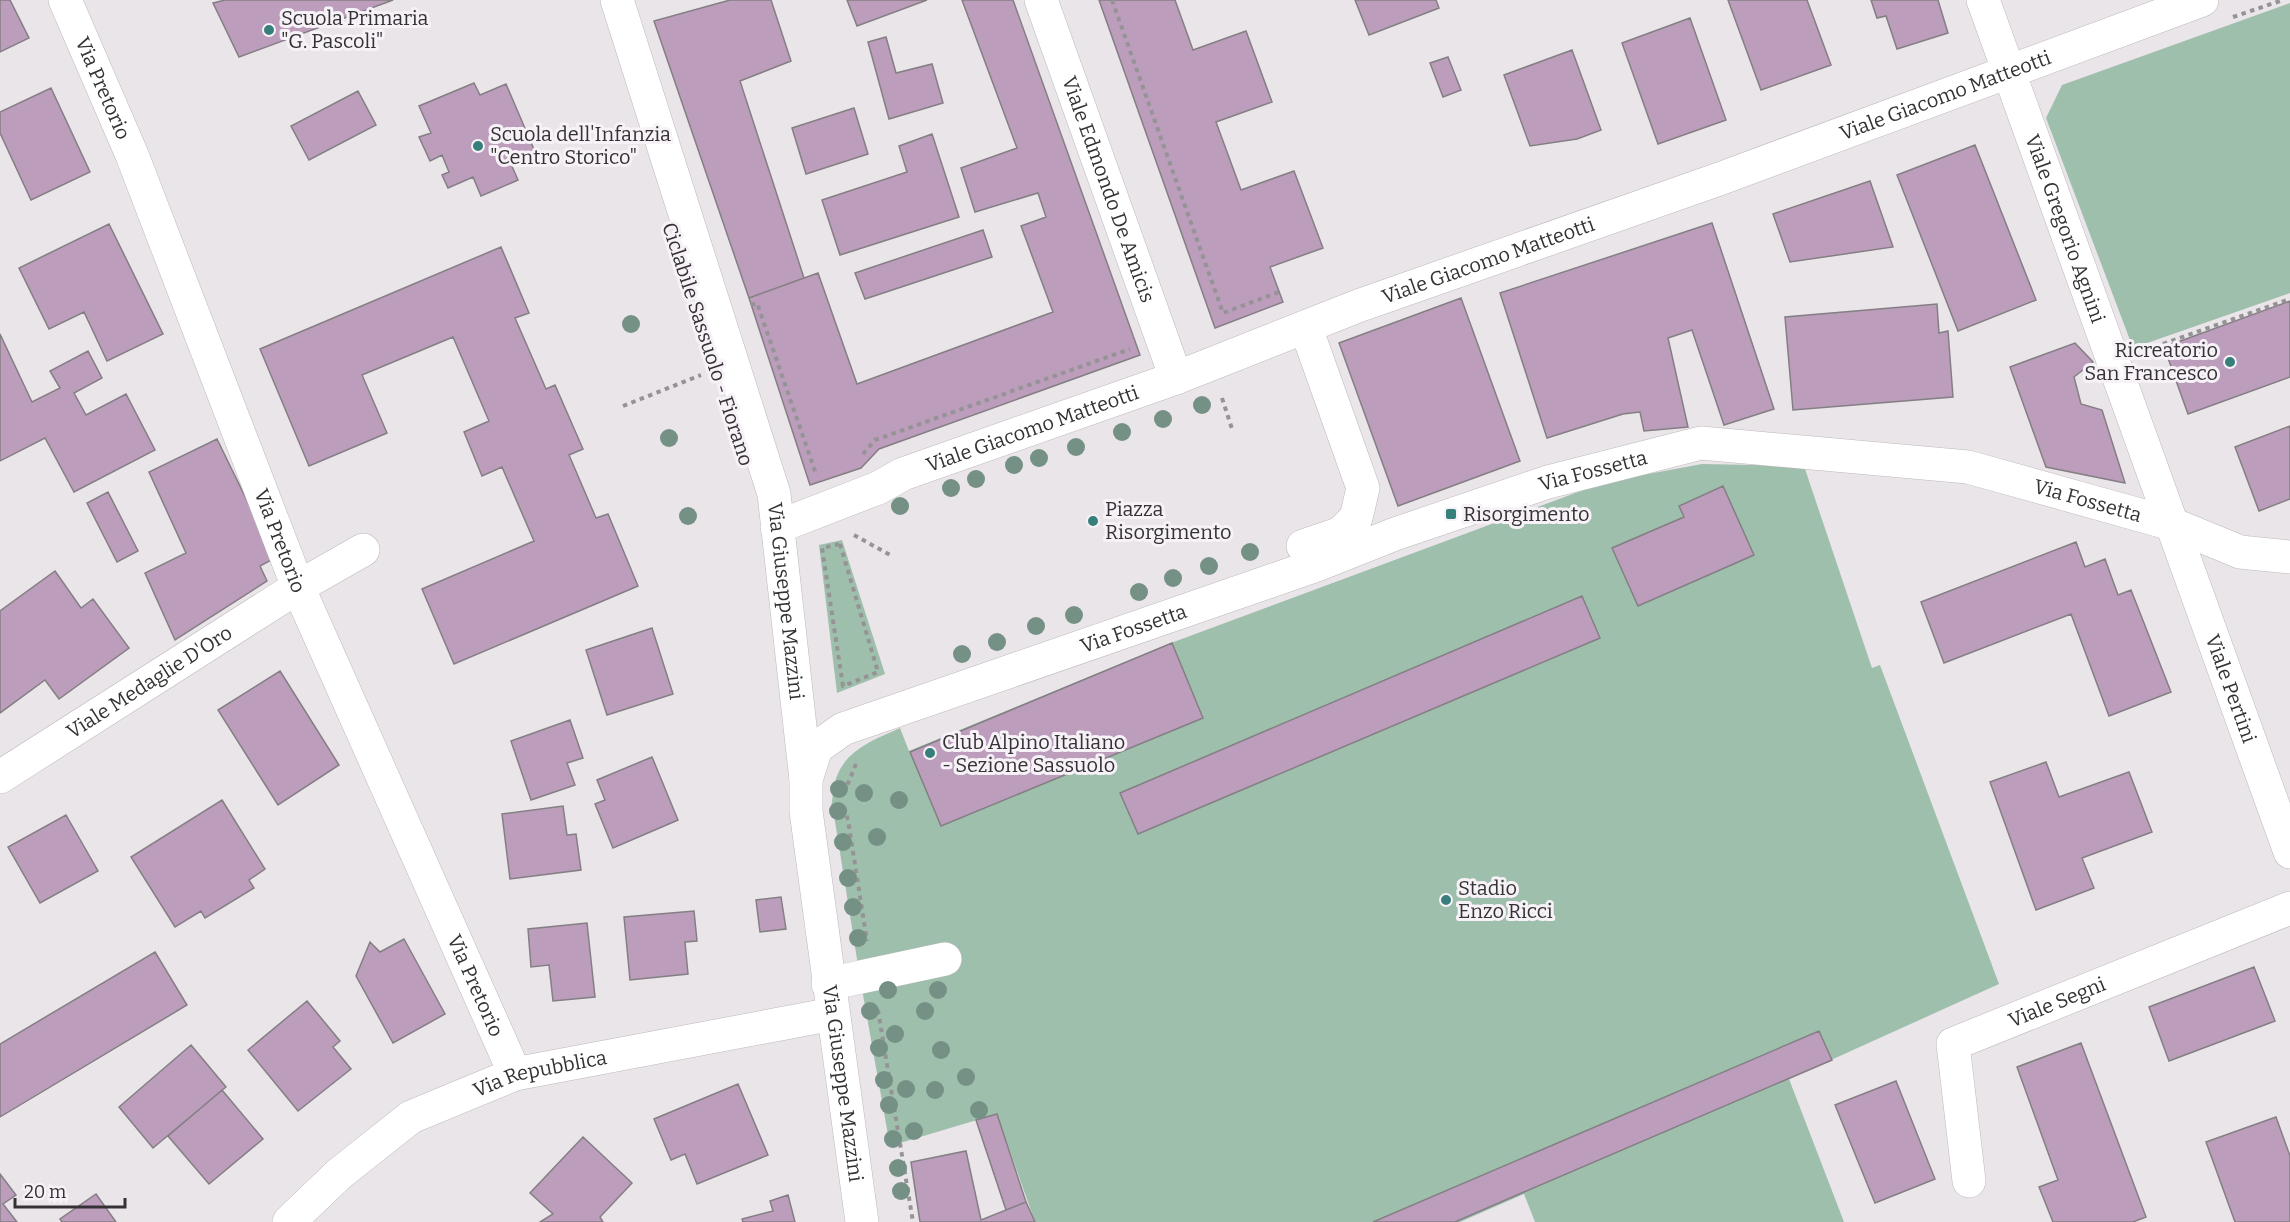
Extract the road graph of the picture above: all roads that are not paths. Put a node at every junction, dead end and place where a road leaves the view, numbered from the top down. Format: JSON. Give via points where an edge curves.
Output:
{"nodes":[{"id":1,"x":65,"y":0,"type":"edge"},
{"id":2,"x":1041,"y":0,"type":"edge"},
{"id":3,"x":1983,"y":0,"type":"edge"},
{"id":4,"x":2202,"y":0,"type":"edge"},
{"id":5,"x":621,"y":1,"type":"edge"},
{"id":6,"x":2008,"y":70,"type":"junction"},
{"id":7,"x":1306,"y":328,"type":"junction"},
{"id":8,"x":1176,"y":378,"type":"junction"},
{"id":9,"x":2172,"y":524,"type":"junction"},
{"id":10,"x":777,"y":527,"type":"junction"},
{"id":11,"x":363,"y":550,"type":"dead end"},
{"id":12,"x":2290,"y":557,"type":"edge"},
{"id":13,"x":298,"y":587,"type":"junction"},
{"id":14,"x":798,"y":726,"type":"junction"},
{"id":15,"x":0,"y":777,"type":"edge"},
{"id":16,"x":806,"y":780,"type":"junction"},
{"id":17,"x":2290,"y":852,"type":"edge"},
{"id":18,"x":2290,"y":908,"type":"edge"},
{"id":19,"x":945,"y":959,"type":"dead end"},
{"id":20,"x":830,"y":999,"type":"junction"},
{"id":21,"x":515,"y":1074,"type":"junction"},
{"id":22,"x":1969,"y":1181,"type":"dead end"},
{"id":23,"x":289,"y":1222,"type":"edge"},
{"id":24,"x":862,"y":1222,"type":"edge"}],
"edges":[{"from":1,"to":13,"type":"street","name":"Via Pretorio","via":[[132,155]]},
{"from":2,"to":8,"type":"street","name":"Viale Edmondo De Amicis"},
{"from":3,"to":6,"type":"street","name":"Viale Gregorio Agnini"},
{"from":4,"to":6,"type":"street","name":"Viale Giacomo Matteotti"},
{"from":5,"to":10,"type":"street","name":"Via Giuseppe Mazzini","via":[[774,494]]},
{"from":6,"to":7,"type":"street","name":"Viale Giacomo Matteotti"},
{"from":6,"to":9,"type":"street","name":"Viale Gregorio Agnini"},
{"from":7,"to":8,"type":"street","name":"Viale Giacomo Matteotti"},
{"from":7,"to":14,"type":"street","via":[[1363,488],[1356,518],[1341,533]]},
{"from":8,"to":10,"type":"street","name":"Viale Giacomo Matteotti","via":[[903,474],[878,488]]},
{"from":9,"to":12,"type":"street","name":"Via Fossetta","via":[[2240,552]]},
{"from":9,"to":16,"type":"street","name":"Via Fossetta","via":[[1968,467],[1701,443],[1548,482],[843,729],[816,748]]},
{"from":9,"to":17,"type":"street","name":"Viale Pertini"},
{"from":10,"to":14,"type":"street","name":"Via Giuseppe Mazzini"},
{"from":11,"to":13,"type":"street","name":"Viale Medaglie D'Oro"},
{"from":13,"to":15,"type":"street","name":"Viale Medaglie D'Oro"},
{"from":13,"to":21,"type":"street","name":"Via Pretorio"},
{"from":14,"to":16,"type":"street","name":"Via Giuseppe Mazzini"},
{"from":16,"to":20,"type":"street","name":"Via Giuseppe Mazzini","via":[[806,810]]},
{"from":18,"to":22,"type":"street","name":"Viale Segni","via":[[1953,1044]]},
{"from":19,"to":20,"type":"street","name":"Via Repubblica","via":[[872,975]]},
{"from":20,"to":21,"type":"street","name":"Via Repubblica"},
{"from":20,"to":24,"type":"street","name":"Via Giuseppe Mazzini"},
{"from":21,"to":23,"type":"street","name":"Via Repubblica","via":[[411,1117],[339,1174]]}]}
